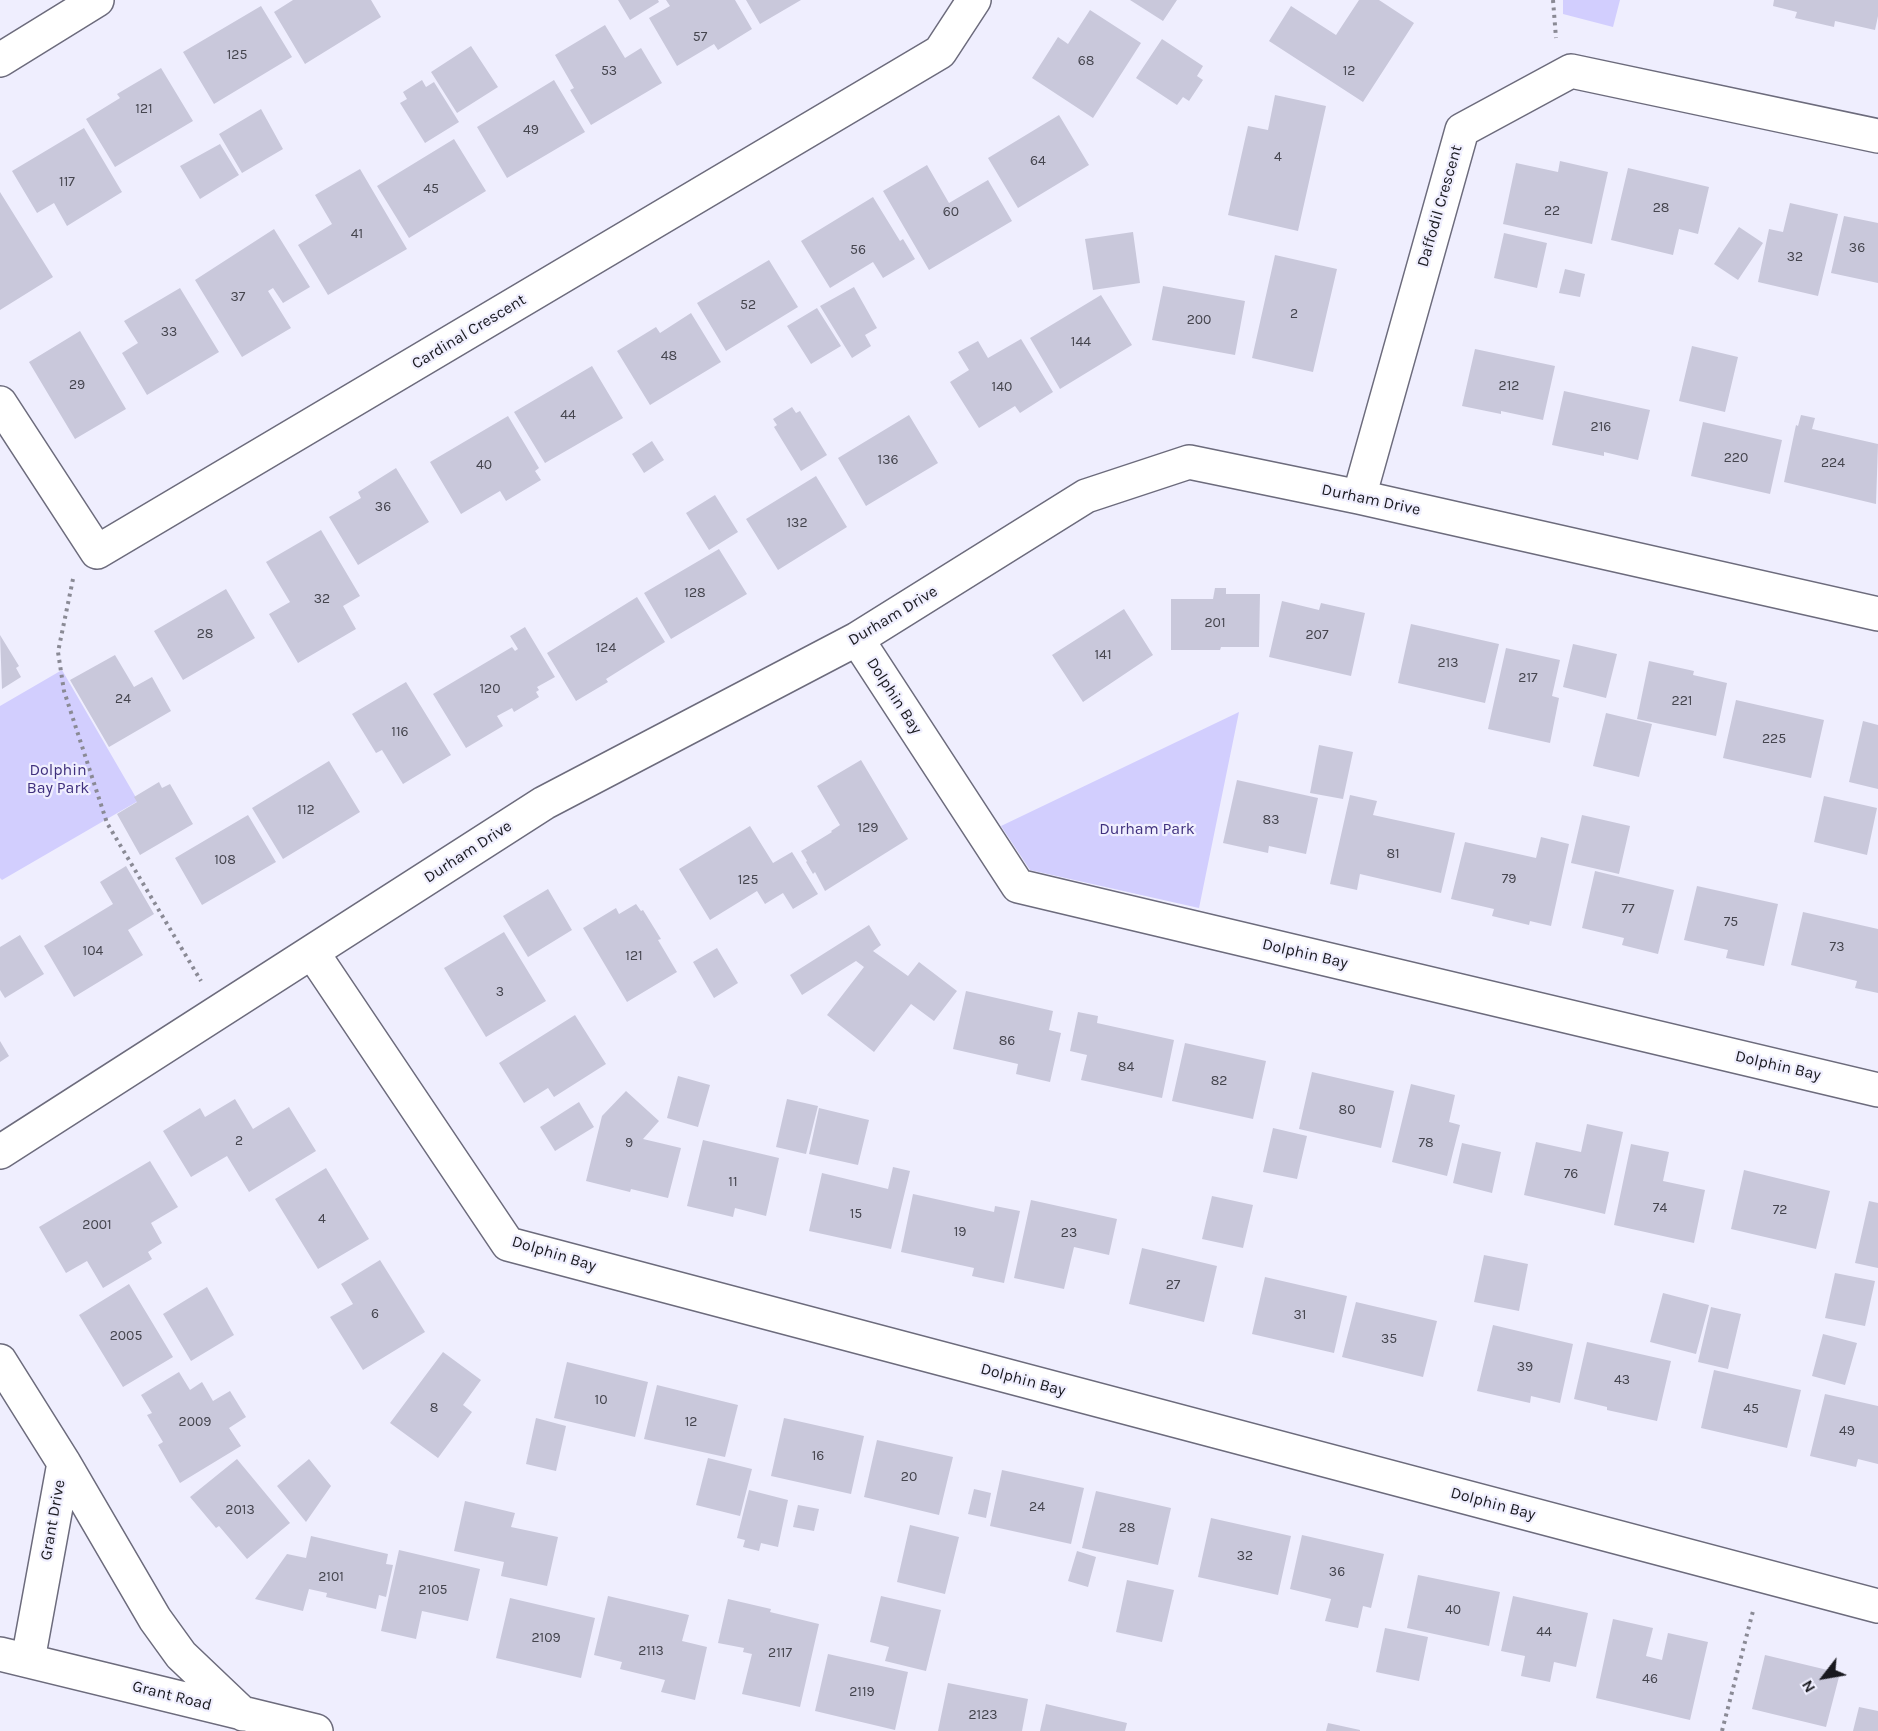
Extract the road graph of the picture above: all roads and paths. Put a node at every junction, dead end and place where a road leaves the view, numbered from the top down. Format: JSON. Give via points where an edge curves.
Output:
{"nodes":[{"id":1,"x":98,"y":0,"type":"edge"},
{"id":2,"x":974,"y":0,"type":"edge"},
{"id":3,"x":0,"y":60,"type":"edge"},
{"id":4,"x":1878,"y":136,"type":"edge"},
{"id":5,"x":0,"y":403,"type":"edge"},
{"id":6,"x":1359,"y":497,"type":"junction"},
{"id":7,"x":83,"y":531,"type":"junction"},
{"id":8,"x":1878,"y":614,"type":"edge"},
{"id":9,"x":857,"y":639,"type":"junction"},
{"id":10,"x":312,"y":952,"type":"junction"},
{"id":11,"x":219,"y":1012,"type":"junction"},
{"id":12,"x":1878,"y":1090,"type":"edge"},
{"id":13,"x":0,"y":1152,"type":"edge"},
{"id":14,"x":0,"y":1361,"type":"edge"},
{"id":15,"x":64,"y":1463,"type":"junction"},
{"id":16,"x":1762,"y":1575,"type":"junction"},
{"id":17,"x":1878,"y":1606,"type":"edge"},
{"id":18,"x":14,"y":1657,"type":"edge"},
{"id":19,"x":243,"y":1714,"type":"junction"},
{"id":20,"x":316,"y":1731,"type":"edge"},
{"id":21,"x":1722,"y":1731,"type":"edge"}],
"edges":[{"from":1,"to":3,"type":"street"},
{"from":2,"to":7,"type":"street","name":"Cardinal Crescent","via":[[940,52],[930,58],[97,552]]},
{"from":4,"to":6,"type":"street","name":"Daffodil Crescent","via":[[1571,71],[1462,130]]},
{"from":5,"to":7,"type":"street","name":"Cardinal Crescent"},
{"from":6,"to":8,"type":"street","name":"Durham Drive"},
{"from":6,"to":9,"type":"street","name":"Durham Drive","via":[[1189,462],[1086,496]]},
{"from":7,"to":11,"type":"path","via":[[58,652],[64,691],[107,823]]},
{"from":9,"to":10,"type":"street","name":"Durham Drive","via":[[544,803]]},
{"from":9,"to":12,"type":"street","name":"Dolphin Bay","via":[[1018,886]]},
{"from":10,"to":11,"type":"street","name":"Durham Drive"},
{"from":10,"to":16,"type":"street","name":"Dolphin Bay","via":[[508,1244]]},
{"from":11,"to":13,"type":"street","name":"Durham Drive"},
{"from":14,"to":15,"type":"street","name":"Grant Drive"},
{"from":15,"to":18,"type":"street","name":"Grant Drive"},
{"from":15,"to":19,"type":"street","via":[[155,1619],[181,1655]]},
{"from":16,"to":17,"type":"street","name":"Dolphin Bay"},
{"from":16,"to":21,"type":"path"},
{"from":18,"to":19,"type":"street","name":"Grant Road"},
{"from":19,"to":20,"type":"street","name":"Grant Road"}]}
